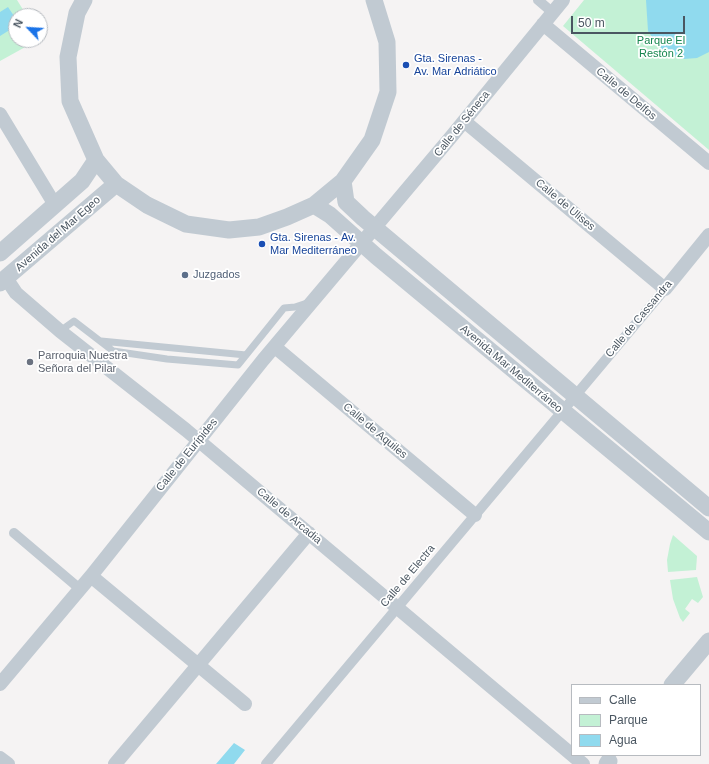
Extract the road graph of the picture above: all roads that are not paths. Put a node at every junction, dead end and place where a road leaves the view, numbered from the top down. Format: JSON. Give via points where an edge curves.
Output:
{"nodes":[{"id":1,"x":84,"y":0,"type":"edge"},
{"id":2,"x":374,"y":0,"type":"edge"},
{"id":3,"x":538,"y":0,"type":"edge"},
{"id":4,"x":563,"y":0,"type":"edge"},
{"id":5,"x":552,"y":12,"type":"junction"},
{"id":6,"x":543,"y":24,"type":"junction"},
{"id":7,"x":0,"y":114,"type":"edge"},
{"id":8,"x":464,"y":121,"type":"junction"},
{"id":9,"x":96,"y":160,"type":"junction"},
{"id":10,"x":709,"y":163,"type":"edge"},
{"id":11,"x":343,"y":181,"type":"junction"},
{"id":12,"x":116,"y":184,"type":"junction"},
{"id":13,"x":55,"y":205,"type":"junction"},
{"id":14,"x":314,"y":205,"type":"junction"},
{"id":15,"x":375,"y":228,"type":"junction"},
{"id":16,"x":709,"y":235,"type":"edge"},
{"id":17,"x":361,"y":244,"type":"junction"},
{"id":18,"x":0,"y":253,"type":"edge"},
{"id":19,"x":3,"y":281,"type":"edge"},
{"id":20,"x":665,"y":289,"type":"junction"},
{"id":21,"x":313,"y":301,"type":"junction"},
{"id":22,"x":60,"y":331,"type":"junction"},
{"id":23,"x":101,"y":341,"type":"junction"},
{"id":24,"x":275,"y":347,"type":"junction"},
{"id":25,"x":246,"y":355,"type":"junction"},
{"id":26,"x":568,"y":403,"type":"junction"},
{"id":27,"x":199,"y":441,"type":"junction"},
{"id":28,"x":709,"y":508,"type":"edge"},
{"id":29,"x":475,"y":515,"type":"junction"},
{"id":30,"x":709,"y":532,"type":"edge"},
{"id":31,"x":14,"y":533,"type":"dead end"},
{"id":32,"x":309,"y":533,"type":"junction"},
{"id":33,"x":91,"y":576,"type":"junction"},
{"id":34,"x":80,"y":589,"type":"junction"},
{"id":35,"x":397,"y":608,"type":"junction"},
{"id":36,"x":709,"y":641,"type":"edge"},
{"id":37,"x":197,"y":664,"type":"junction"},
{"id":38,"x":0,"y":684,"type":"edge"},
{"id":39,"x":673,"y":684,"type":"edge"},
{"id":40,"x":245,"y":704,"type":"dead end"},
{"id":41,"x":571,"y":754,"type":"edge"},
{"id":42,"x":573,"y":756,"type":"edge"},
{"id":43,"x":0,"y":758,"type":"edge"},
{"id":44,"x":8,"y":764,"type":"edge"},
{"id":45,"x":115,"y":764,"type":"edge"},
{"id":46,"x":266,"y":764,"type":"edge"},
{"id":47,"x":583,"y":764,"type":"edge"}],
"edges":[{"from":1,"to":9,"type":"street","via":[[77,14],[68,57],[70,101]]},
{"from":2,"to":11,"type":"street","via":[[387,42],[388,92],[372,140]]},
{"from":3,"to":5,"type":"street"},
{"from":4,"to":5,"type":"street","name":"Calle de Séneca"},
{"from":5,"to":6,"type":"street","name":"Calle de Séneca"},
{"from":6,"to":8,"type":"street","name":"Calle de Séneca"},
{"from":6,"to":10,"type":"street","name":"Calle de Delfos"},
{"from":7,"to":13,"type":"street"},
{"from":8,"to":15,"type":"street","name":"Calle de Séneca"},
{"from":8,"to":20,"type":"street","name":"Calle de Ulises"},
{"from":9,"to":12,"type":"street"},
{"from":9,"to":13,"type":"street","via":[[82,181]]},
{"from":11,"to":14,"type":"street"},
{"from":11,"to":15,"type":"street","name":"Avenida Mar Mediterráneo","via":[[346,202]]},
{"from":12,"to":14,"type":"street","via":[[147,205],[186,224],[229,230],[259,227],[288,218]]},
{"from":12,"to":19,"type":"street","name":"Avenida del Mar Egeo"},
{"from":13,"to":18,"type":"street"},
{"from":14,"to":17,"type":"street","name":"Avenida Mar Mediterráneo","via":[[330,215]]},
{"from":15,"to":17,"type":"street","name":"Calle de Eurípides"},
{"from":15,"to":26,"type":"street","name":"Avenida Mar Mediterráneo"},
{"from":16,"to":20,"type":"street","name":"Calle de Cassandra"},
{"from":17,"to":21,"type":"street","name":"Calle de Eurípides"},
{"from":17,"to":26,"type":"street","name":"Avenida Mar Mediterráneo"},
{"from":19,"to":22,"type":"street","name":"Calle de Arcadia"},
{"from":20,"to":26,"type":"street","name":"Calle de Cassandra"},
{"from":21,"to":24,"type":"street","name":"Calle de Eurípides"},
{"from":21,"to":25,"type":"lane","via":[[284,308]]},
{"from":22,"to":23,"type":"lane","via":[[74,321]]},
{"from":22,"to":27,"type":"street","name":"Calle de Arcadia"},
{"from":23,"to":25,"type":"lane"},
{"from":23,"to":25,"type":"lane","via":[[113,351],[238,365]]},
{"from":24,"to":27,"type":"street","name":"Calle de Eurípides"},
{"from":24,"to":29,"type":"street","name":"Calle de Aquiles"},
{"from":26,"to":28,"type":"street","name":"Avenida Mar Mediterráneo"},
{"from":26,"to":29,"type":"street","name":"Calle de Electra"},
{"from":26,"to":30,"type":"street","name":"Avenida Mar Mediterráneo"},
{"from":27,"to":32,"type":"street","name":"Calle de Arcadia"},
{"from":27,"to":33,"type":"street","name":"Calle de Eurípides"},
{"from":29,"to":35,"type":"street","name":"Calle de Electra"},
{"from":31,"to":34,"type":"street"},
{"from":32,"to":35,"type":"street","name":"Calle de Arcadia"},
{"from":32,"to":37,"type":"street"},
{"from":33,"to":34,"type":"street","name":"Calle de Eurípides"},
{"from":33,"to":37,"type":"street"},
{"from":34,"to":38,"type":"street","name":"Calle de Eurípides"},
{"from":35,"to":41,"type":"street","name":"Calle de Arcadia"},
{"from":35,"to":46,"type":"street","name":"Calle de Electra"},
{"from":36,"to":39,"type":"street"},
{"from":37,"to":40,"type":"street"},
{"from":37,"to":45,"type":"street"},
{"from":42,"to":47,"type":"street","name":"Calle de Arcadia"},
{"from":43,"to":44,"type":"street"}]}
